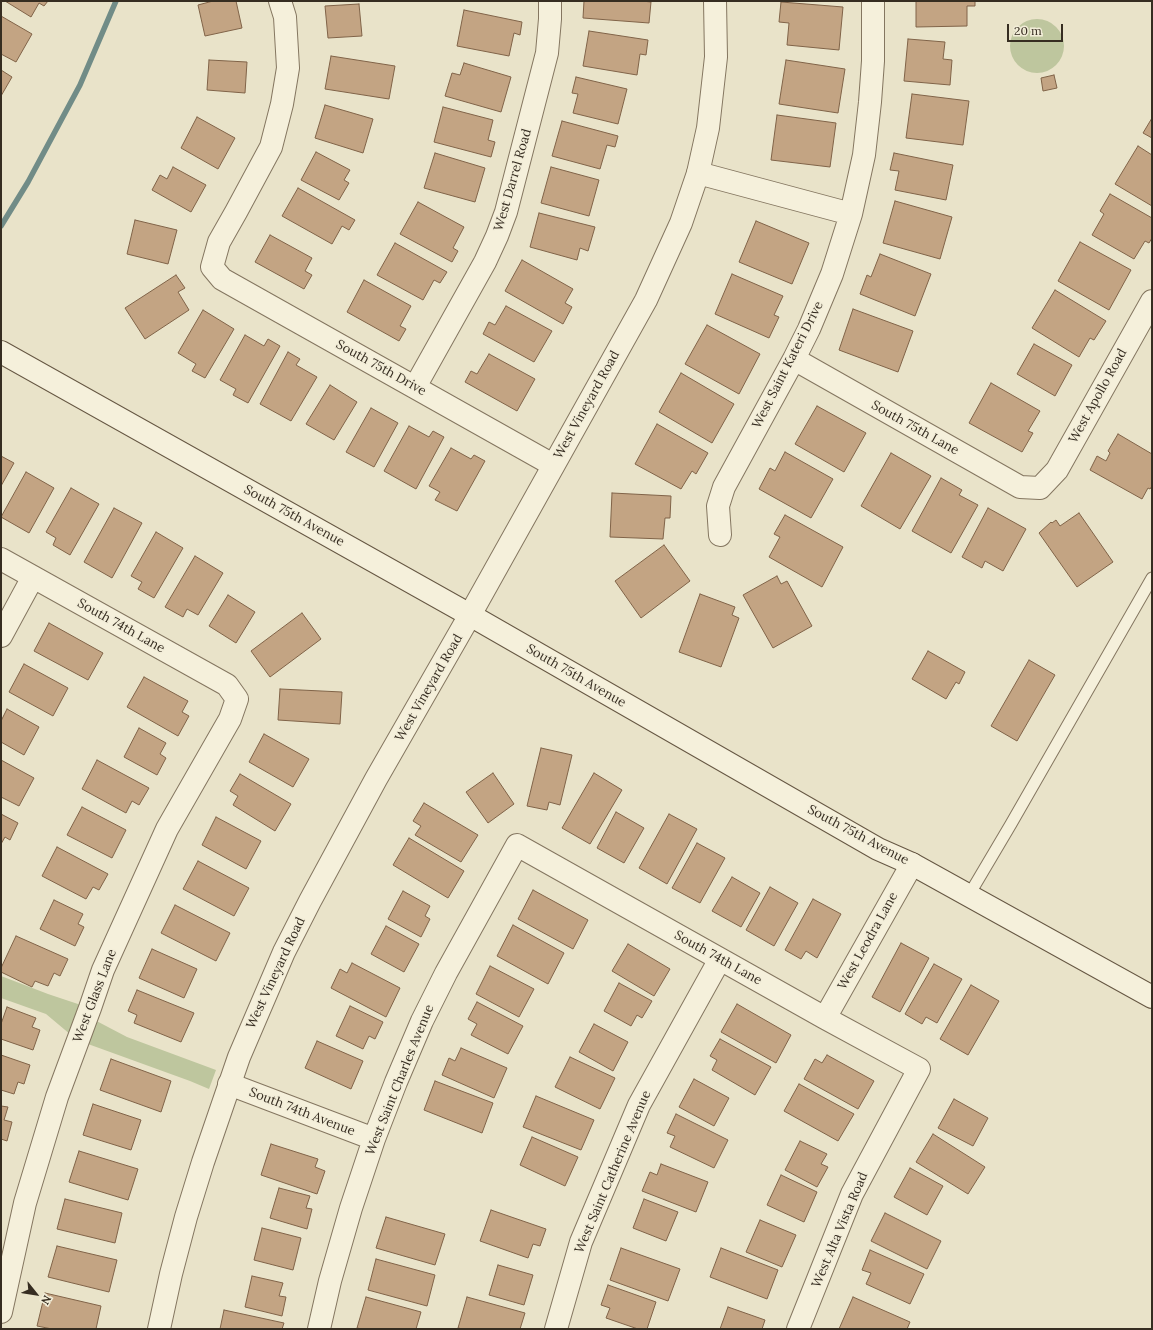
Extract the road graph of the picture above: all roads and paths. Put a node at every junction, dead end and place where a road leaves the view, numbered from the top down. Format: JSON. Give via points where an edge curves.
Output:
{"nodes":[{"id":1,"x":280,"y":1,"type":"edge"},
{"id":2,"x":550,"y":1,"type":"edge"},
{"id":3,"x":715,"y":1,"type":"edge"},
{"id":4,"x":873,"y":1,"type":"edge"},
{"id":5,"x":698,"y":173,"type":"junction"},
{"id":6,"x":851,"y":214,"type":"junction"},
{"id":7,"x":1152,"y":301,"type":"edge"},
{"id":8,"x":1,"y":352,"type":"edge"},
{"id":9,"x":794,"y":359,"type":"junction"},
{"id":10,"x":415,"y":387,"type":"junction"},
{"id":11,"x":553,"y":465,"type":"junction"},
{"id":12,"x":1040,"y":488,"type":"joint"},
{"id":13,"x":720,"y":534,"type":"dead end"},
{"id":14,"x":1,"y":559,"type":"edge"},
{"id":15,"x":33,"y":577,"type":"junction"},
{"id":16,"x":1152,"y":578,"type":"edge"},
{"id":17,"x":470,"y":616,"type":"junction"},
{"id":18,"x":1,"y":636,"type":"edge"},
{"id":19,"x":237,"y":699,"type":"joint"},
{"id":20,"x":517,"y":845,"type":"joint"},
{"id":21,"x":912,"y":864,"type":"junction"},
{"id":22,"x":969,"y":895,"type":"junction"},
{"id":23,"x":720,"y":959,"type":"junction"},
{"id":24,"x":1152,"y":997,"type":"edge"},
{"id":25,"x":825,"y":1018,"type":"junction"},
{"id":26,"x":919,"y":1069,"type":"joint"},
{"id":27,"x":229,"y":1084,"type":"junction"},
{"id":28,"x":374,"y":1139,"type":"junction"},
{"id":29,"x":1,"y":1312,"type":"edge"},
{"id":30,"x":159,"y":1329,"type":"edge"},
{"id":31,"x":319,"y":1329,"type":"edge"},
{"id":32,"x":556,"y":1329,"type":"edge"},
{"id":33,"x":798,"y":1329,"type":"edge"}],
"edges":[{"from":1,"to":10,"type":"street","name":"South 75th Drive","via":[[285,17],[288,68],[282,104],[271,147],[219,242],[212,267],[222,279]]},
{"from":2,"to":10,"type":"street","name":"West Darrel Road","via":[[547,53],[506,212],[485,262]]},
{"from":3,"to":5,"type":"street","name":"West Vineyard Road","via":[[716,57],[708,128]]},
{"from":4,"to":6,"type":"street","name":"West Saint Kateri Drive","via":[[870,102],[864,155]]},
{"from":5,"to":6,"type":"street"},
{"from":5,"to":11,"type":"street","name":"West Vineyard Road","via":[[681,223],[646,300]]},
{"from":6,"to":9,"type":"street","name":"West Saint Kateri Drive","via":[[832,274]]},
{"from":7,"to":12,"type":"street","name":"West Apollo Road","via":[[1057,470]]},
{"from":8,"to":17,"type":"street","name":"South 75th Avenue"},
{"from":9,"to":12,"type":"street","name":"South 75th Lane","via":[[1020,487]]},
{"from":9,"to":13,"type":"street","name":"West Saint Kateri Drive","via":[[724,487],[718,506]]},
{"from":10,"to":11,"type":"street","name":"South 75th Drive"},
{"from":11,"to":17,"type":"street","name":"West Vineyard Road"},
{"from":14,"to":15,"type":"street","name":"South 74th Lane"},
{"from":15,"to":18,"type":"street"},
{"from":15,"to":19,"type":"street","name":"South 74th Lane","via":[[227,685]]},
{"from":16,"to":22,"type":"lane"},
{"from":17,"to":21,"type":"street","name":"South 75th Avenue","via":[[878,848]]},
{"from":17,"to":27,"type":"street","name":"West Vineyard Road","via":[[376,779],[284,952]]},
{"from":19,"to":29,"type":"street","name":"West Glass Lane","via":[[230,719],[167,829],[103,970],[55,1104],[26,1203]]},
{"from":20,"to":23,"type":"street","name":"South 74th Lane"},
{"from":20,"to":28,"type":"street","name":"West Saint Charles Avenue","via":[[422,1021]]},
{"from":21,"to":22,"type":"street","name":"South 75th Avenue"},
{"from":21,"to":25,"type":"street","name":"West Leodra Lane"},
{"from":22,"to":24,"type":"street","name":"South 75th Avenue"},
{"from":23,"to":25,"type":"street","name":"South 74th Lane"},
{"from":23,"to":32,"type":"street","name":"West Saint Catherine Avenue","via":[[639,1105],[581,1242]]},
{"from":25,"to":26,"type":"street","name":"South 74th Lane"},
{"from":26,"to":33,"type":"street","name":"West Alta Vista Road","via":[[852,1194]]},
{"from":27,"to":28,"type":"street","name":"South 74th Avenue"},
{"from":27,"to":30,"type":"street","name":"West Vineyard Road","via":[[186,1217]]},
{"from":28,"to":31,"type":"street","name":"West Saint Charles Avenue","via":[[351,1208]]}]}
